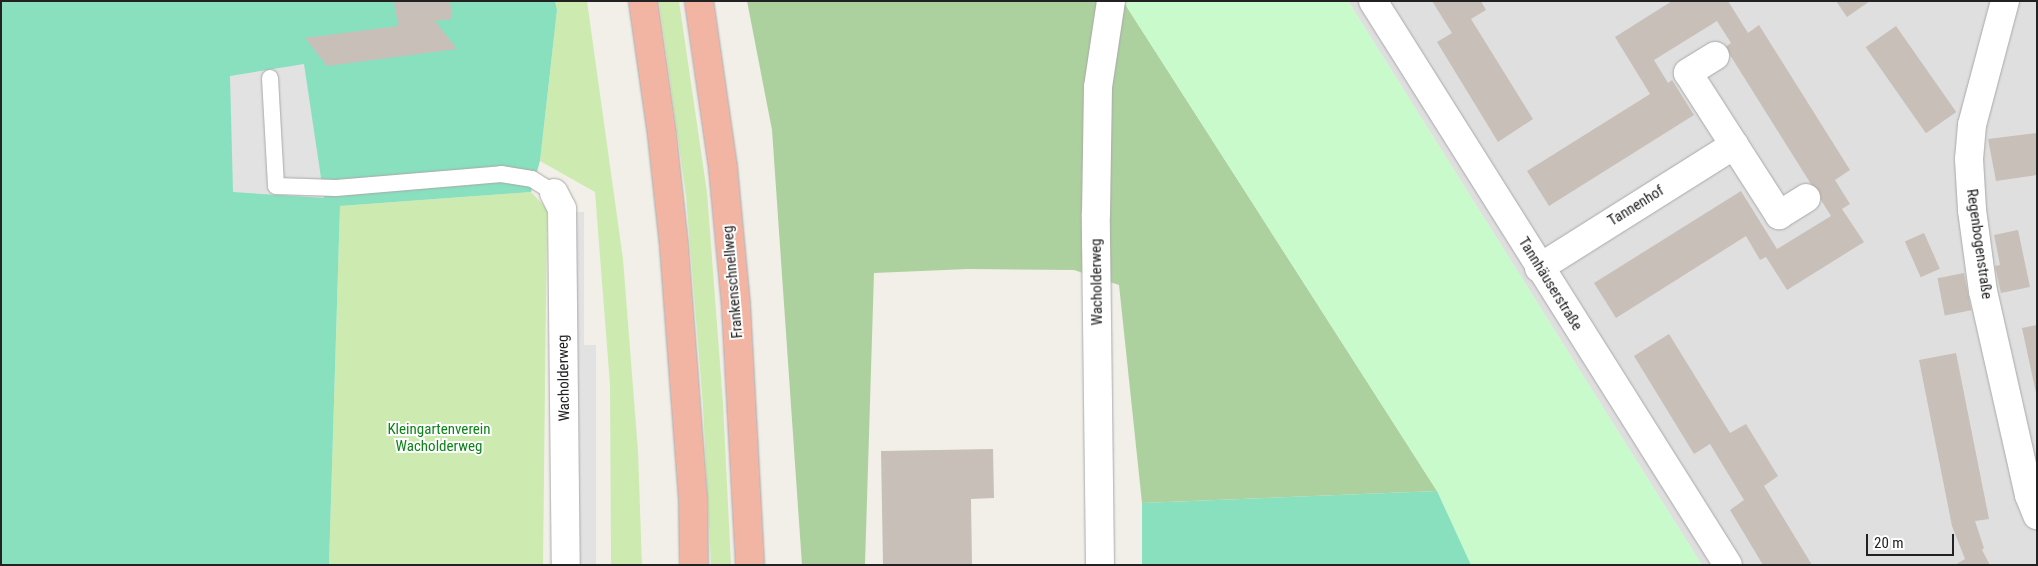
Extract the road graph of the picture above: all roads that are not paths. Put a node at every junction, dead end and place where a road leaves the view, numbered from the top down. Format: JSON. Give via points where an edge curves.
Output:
{"nodes":[{"id":1,"x":643,"y":1,"type":"edge"},
{"id":2,"x":699,"y":1,"type":"edge"},
{"id":3,"x":1111,"y":1,"type":"edge"},
{"id":4,"x":1373,"y":1,"type":"edge"},
{"id":5,"x":2005,"y":1,"type":"edge"},
{"id":6,"x":1715,"y":56,"type":"dead end"},
{"id":7,"x":270,"y":78,"type":"dead end"},
{"id":8,"x":1734,"y":145,"type":"junction"},
{"id":9,"x":554,"y":193,"type":"joint"},
{"id":10,"x":1806,"y":198,"type":"dead end"},
{"id":11,"x":1539,"y":268,"type":"junction"},
{"id":12,"x":2037,"y":515,"type":"edge"},
{"id":13,"x":566,"y":565,"type":"edge"},
{"id":14,"x":694,"y":565,"type":"edge"},
{"id":15,"x":750,"y":565,"type":"edge"},
{"id":16,"x":1100,"y":565,"type":"edge"},
{"id":17,"x":1728,"y":565,"type":"edge"}],
"edges":[{"from":1,"to":14,"type":"highway","via":[[674,246],[693,499]]},
{"from":2,"to":15,"type":"highway","name":"Frankenschnellweg","via":[[723,168],[735,296]]},
{"from":3,"to":16,"type":"street","name":"Wacholderweg","via":[[1098,87],[1096,175]]},
{"from":4,"to":11,"type":"street","name":"Tannhäuserstraße"},
{"from":5,"to":12,"type":"street","name":"Regenbogenstraße","via":[[1972,125],[1969,142],[1971,185],[1983,291],[2029,495]]},
{"from":6,"to":8,"type":"street","via":[[1688,73]]},
{"from":7,"to":9,"type":"lane","via":[[276,186],[336,188],[501,174],[532,179]]},
{"from":8,"to":10,"type":"street","via":[[1778,215]]},
{"from":8,"to":11,"type":"street","name":"Tannenhof"},
{"from":9,"to":13,"type":"street","name":"Wacholderweg","via":[[562,209]]},
{"from":11,"to":17,"type":"street","name":"Tannhäuserstraße"}]}
